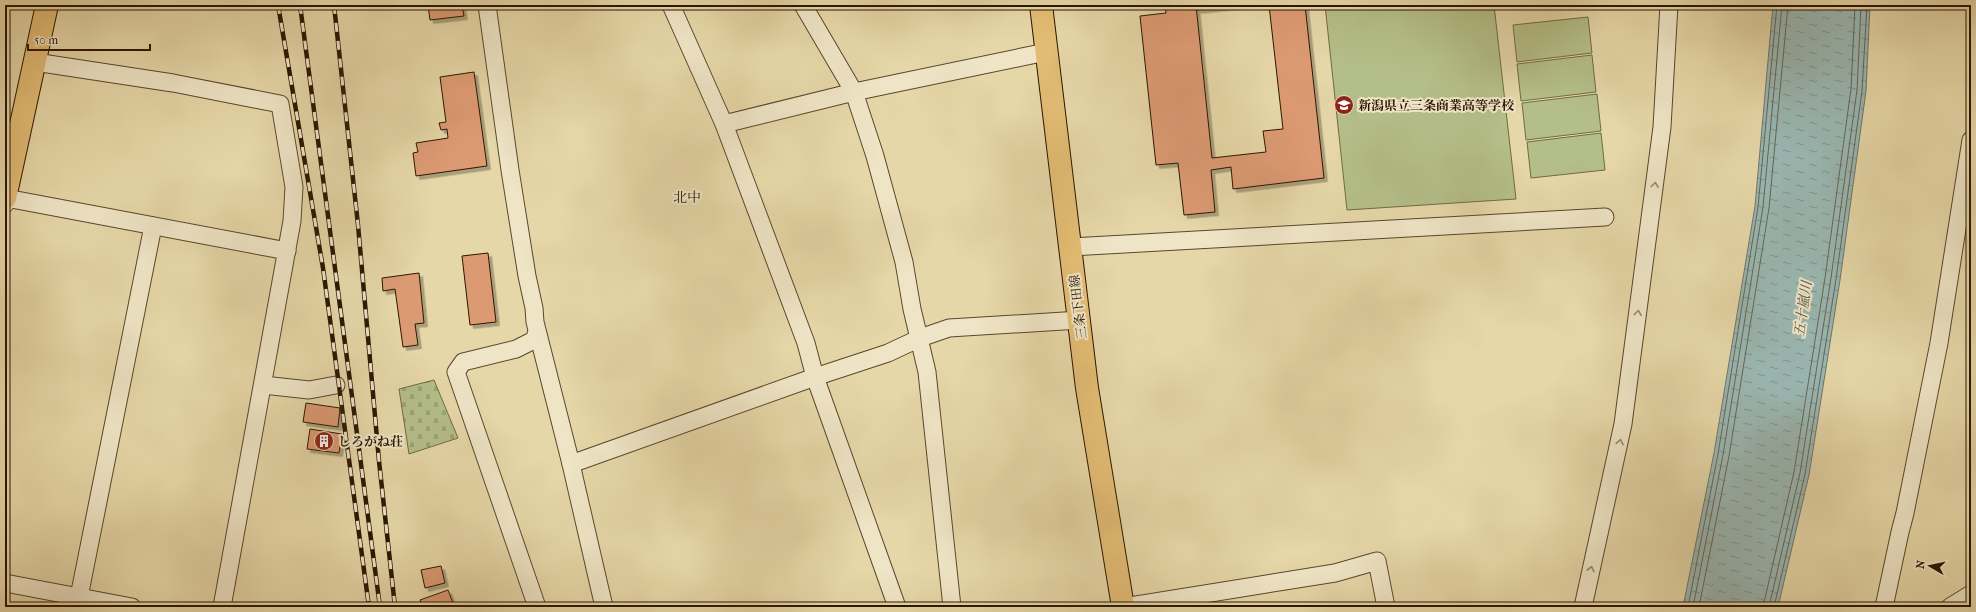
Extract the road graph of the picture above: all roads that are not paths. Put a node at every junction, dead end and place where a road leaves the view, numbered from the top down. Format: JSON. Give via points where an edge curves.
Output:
{"nodes":[{"id":1,"x":47,"y":5,"type":"edge"},
{"id":2,"x":487,"y":5,"type":"edge"},
{"id":3,"x":671,"y":5,"type":"edge"},
{"id":4,"x":803,"y":5,"type":"edge"},
{"id":5,"x":1041,"y":5,"type":"edge"},
{"id":6,"x":1669,"y":5,"type":"edge"},
{"id":7,"x":1046,"y":52,"type":"junction"},
{"id":8,"x":35,"y":62,"type":"junction"},
{"id":9,"x":854,"y":92,"type":"junction"},
{"id":10,"x":724,"y":124,"type":"junction"},
{"id":11,"x":1971,"y":140,"type":"edge"},
{"id":12,"x":5,"y":200,"type":"edge"},
{"id":13,"x":1605,"y":217,"type":"dead end"},
{"id":14,"x":153,"y":226,"type":"junction"},
{"id":15,"x":1071,"y":247,"type":"junction"},
{"id":16,"x":287,"y":251,"type":"junction"},
{"id":17,"x":1080,"y":320,"type":"junction"},
{"id":18,"x":537,"y":332,"type":"junction"},
{"id":19,"x":920,"y":338,"type":"junction"},
{"id":20,"x":815,"y":377,"type":"junction"},
{"id":21,"x":263,"y":385,"type":"junction"},
{"id":22,"x":336,"y":385,"type":"dead end"},
{"id":23,"x":571,"y":464,"type":"junction"},
{"id":24,"x":5,"y":583,"type":"edge"},
{"id":25,"x":1971,"y":595,"type":"edge"},
{"id":26,"x":78,"y":602,"type":"edge"},
{"id":27,"x":132,"y":607,"type":"edge"},
{"id":28,"x":222,"y":607,"type":"edge"},
{"id":29,"x":537,"y":607,"type":"edge"},
{"id":30,"x":604,"y":607,"type":"edge"},
{"id":31,"x":897,"y":607,"type":"edge"},
{"id":32,"x":952,"y":607,"type":"edge"},
{"id":33,"x":1124,"y":607,"type":"edge"},
{"id":34,"x":1386,"y":607,"type":"edge"},
{"id":35,"x":1582,"y":607,"type":"edge"},
{"id":36,"x":1884,"y":607,"type":"edge"},
{"id":37,"x":1950,"y":607,"type":"edge"},
{"id":38,"x":1964,"y":607,"type":"edge"}],
"edges":[{"from":1,"to":8,"type":"main road"},
{"from":2,"to":18,"type":"street","via":[[510,170]]},
{"from":3,"to":10,"type":"street"},
{"from":4,"to":9,"type":"street"},
{"from":5,"to":7,"type":"main road","name":"三条下田線"},
{"from":35,"to":6,"type":"street","one_way":true,"via":[[1623,424],[1662,127]]},
{"from":7,"to":9,"type":"street"},
{"from":7,"to":15,"type":"main road","name":"三条下田線"},
{"from":8,"to":12,"type":"main road"},
{"from":8,"to":16,"type":"street","via":[[173,83],[280,104],[294,187]]},
{"from":9,"to":10,"type":"street"},
{"from":9,"to":19,"type":"street","via":[[875,156],[904,262]]},
{"from":10,"to":20,"type":"street","via":[[806,343]]},
{"from":11,"to":36,"type":"street","via":[[1939,343]]},
{"from":12,"to":14,"type":"street"},
{"from":13,"to":15,"type":"street"},
{"from":14,"to":16,"type":"street"},
{"from":14,"to":26,"type":"street"},
{"from":15,"to":17,"type":"main road","name":"三条下田線"},
{"from":16,"to":21,"type":"street"},
{"from":17,"to":19,"type":"street","via":[[949,328]]},
{"from":17,"to":33,"type":"main road","name":"三条下田線","via":[[1087,388]]},
{"from":18,"to":23,"type":"street"},
{"from":18,"to":29,"type":"street","via":[[534,340],[516,349],[463,362],[456,372]]},
{"from":19,"to":20,"type":"street","via":[[888,353]]},
{"from":19,"to":32,"type":"street","via":[[927,372]]},
{"from":20,"to":23,"type":"street"},
{"from":20,"to":31,"type":"street"},
{"from":21,"to":22,"type":"street","via":[[309,390]]},
{"from":21,"to":28,"type":"street"},
{"from":23,"to":30,"type":"street"},
{"from":24,"to":26,"type":"street"},
{"from":25,"to":37,"type":"street"},
{"from":25,"to":38,"type":"street"},
{"from":26,"to":27,"type":"street"},
{"from":33,"to":34,"type":"street","via":[[1335,573],[1377,561]]}]}
